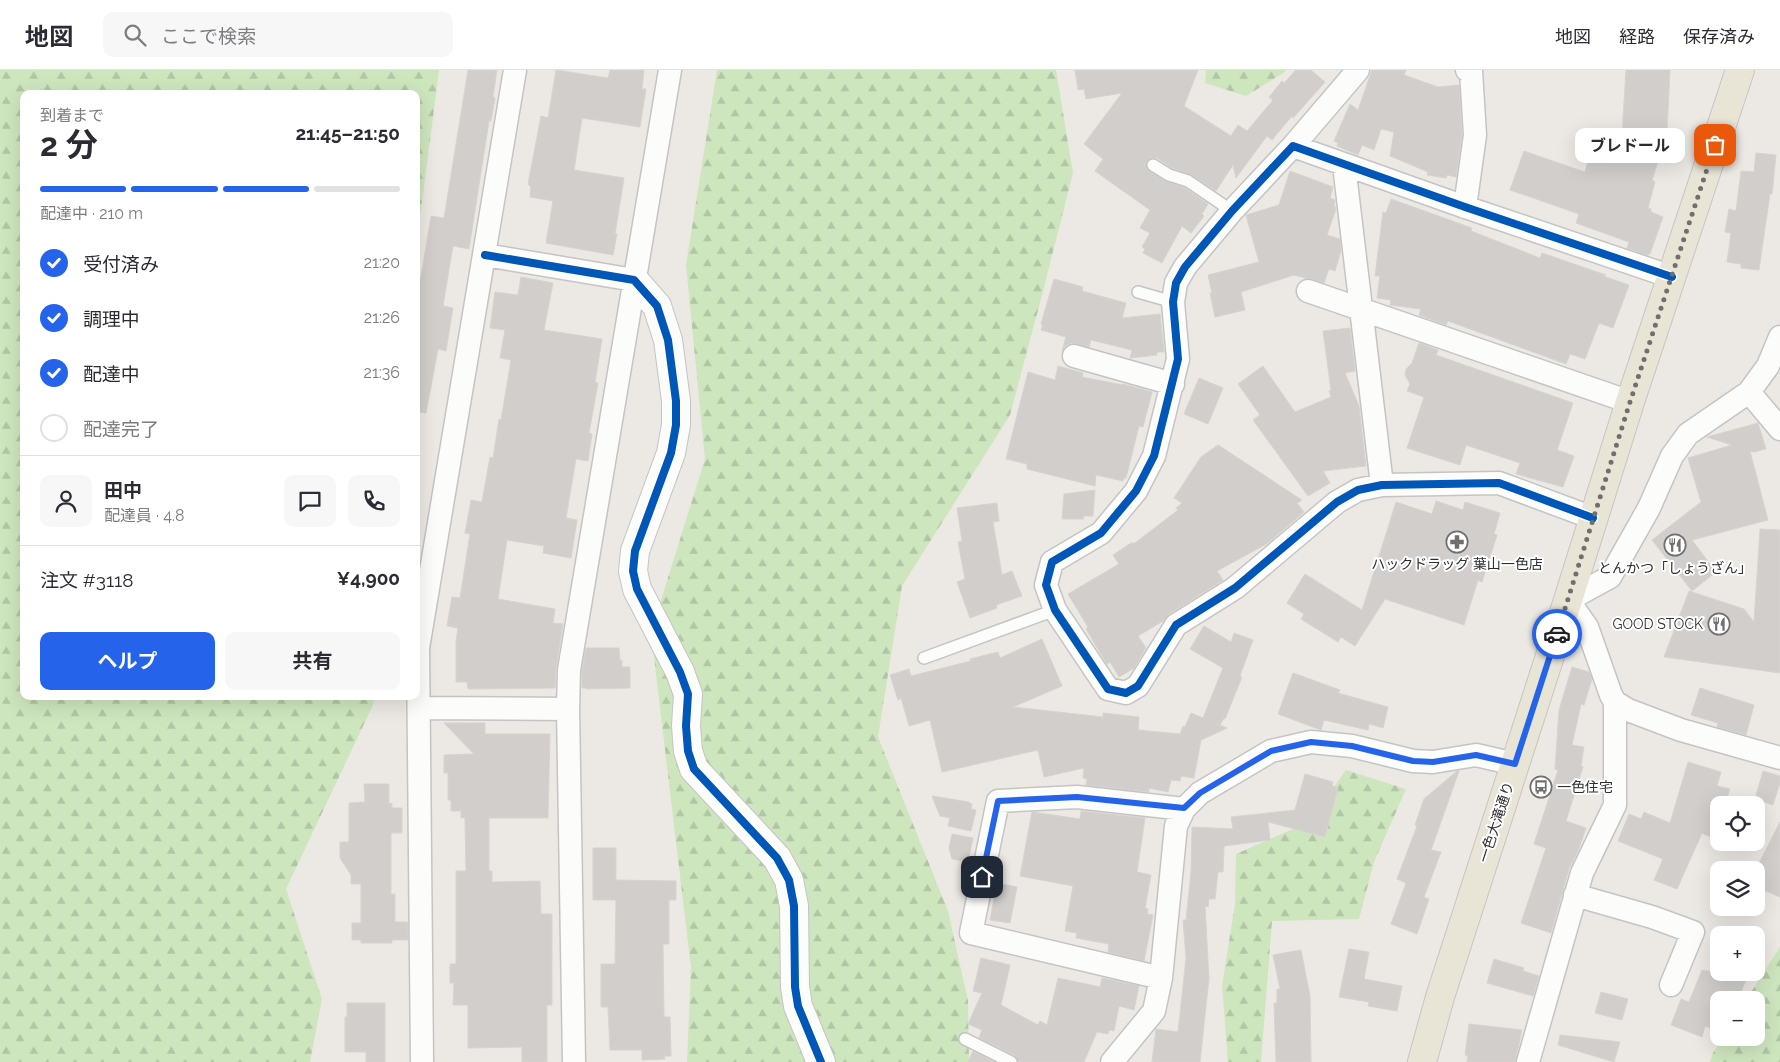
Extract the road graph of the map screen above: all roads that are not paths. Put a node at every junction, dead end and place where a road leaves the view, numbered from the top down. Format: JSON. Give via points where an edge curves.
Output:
{"nodes":[{"id":1,"x":515,"y":70,"type":"edge"},
{"id":2,"x":670,"y":70,"type":"edge"},
{"id":3,"x":1358,"y":70,"type":"edge"},
{"id":4,"x":1467,"y":70,"type":"edge"},
{"id":5,"x":1740,"y":70,"type":"edge"},
{"id":6,"x":1293,"y":146,"type":"junction"},
{"id":7,"x":1154,"y":165,"type":"dead end"},
{"id":8,"x":1344,"y":165,"type":"junction"},
{"id":9,"x":1465,"y":207,"type":"junction"},
{"id":10,"x":1232,"y":211,"type":"junction"},
{"id":11,"x":485,"y":255,"type":"junction"},
{"id":12,"x":1672,"y":277,"type":"junction"},
{"id":13,"x":634,"y":280,"type":"junction"},
{"id":14,"x":1308,"y":291,"type":"dead end"},
{"id":15,"x":1138,"y":292,"type":"dead end"},
{"id":16,"x":1173,"y":302,"type":"junction"},
{"id":17,"x":1360,"y":310,"type":"junction"},
{"id":18,"x":1780,"y":337,"type":"edge"},
{"id":19,"x":1074,"y":356,"type":"dead end"},
{"id":20,"x":1173,"y":384,"type":"junction"},
{"id":21,"x":1749,"y":392,"type":"junction"},
{"id":22,"x":1630,"y":402,"type":"junction"},
{"id":23,"x":1780,"y":429,"type":"edge"},
{"id":24,"x":1382,"y":484,"type":"junction"},
{"id":25,"x":1593,"y":518,"type":"junction"},
{"id":26,"x":1568,"y":600,"type":"junction"},
{"id":27,"x":1055,"y":610,"type":"junction"},
{"id":28,"x":420,"y":636,"type":"edge"},
{"id":29,"x":924,"y":658,"type":"dead end"},
{"id":30,"x":419,"y":700,"type":"edge"},
{"id":31,"x":1615,"y":702,"type":"junction"},
{"id":32,"x":419,"y":708,"type":"junction"},
{"id":33,"x":568,"y":709,"type":"junction"},
{"id":34,"x":1780,"y":758,"type":"edge"},
{"id":35,"x":1515,"y":764,"type":"junction"},
{"id":36,"x":1184,"y":808,"type":"junction"},
{"id":37,"x":1576,"y":895,"type":"junction"},
{"id":38,"x":1161,"y":978,"type":"junction"},
{"id":39,"x":1671,"y":985,"type":"dead end"},
{"id":40,"x":965,"y":1039,"type":"dead end"},
{"id":41,"x":422,"y":1062,"type":"edge"},
{"id":42,"x":574,"y":1062,"type":"edge"},
{"id":43,"x":821,"y":1062,"type":"edge"},
{"id":44,"x":1011,"y":1062,"type":"edge"},
{"id":45,"x":1112,"y":1062,"type":"edge"},
{"id":46,"x":1422,"y":1062,"type":"edge"},
{"id":47,"x":1528,"y":1062,"type":"edge"}],
"edges":[{"from":1,"to":11,"type":"street"},
{"from":2,"to":13,"type":"street"},
{"from":3,"to":6,"type":"street"},
{"from":4,"to":9,"type":"street","via":[[1472,71],[1475,135]]},
{"from":5,"to":12,"type":"main road","name":"一色大滝通り"},
{"from":6,"to":8,"type":"street"},
{"from":6,"to":10,"type":"street"},
{"from":7,"to":10,"type":"lane","via":[[1188,181]]},
{"from":8,"to":9,"type":"street"},
{"from":8,"to":17,"type":"street"},
{"from":9,"to":12,"type":"street"},
{"from":10,"to":16,"type":"street","via":[[1185,267],[1176,283]]},
{"from":11,"to":13,"type":"street"},
{"from":11,"to":28,"type":"street"},
{"from":12,"to":22,"type":"main road","name":"一色大滝通り"},
{"from":13,"to":33,"type":"street","via":[[569,670]]},
{"from":13,"to":43,"type":"street","via":[[657,306],[668,340],[676,402],[671,453],[635,551],[633,571],[637,589],[688,694],[688,751],[694,768],[777,858],[789,880],[794,906],[798,1006]]},
{"from":14,"to":17,"type":"street"},
{"from":15,"to":16,"type":"lane"},
{"from":16,"to":20,"type":"street","via":[[1178,359]]},
{"from":17,"to":22,"type":"street"},
{"from":17,"to":24,"type":"street"},
{"from":18,"to":21,"type":"street","via":[[1768,366]]},
{"from":19,"to":20,"type":"street"},
{"from":20,"to":27,"type":"street","via":[[1154,456],[1136,491],[1100,533],[1052,562],[1046,585]]},
{"from":21,"to":23,"type":"street"},
{"from":21,"to":26,"type":"street","via":[[1688,434],[1672,456],[1649,508],[1610,577]]},
{"from":22,"to":25,"type":"main road","name":"一色大滝通り"},
{"from":24,"to":25,"type":"street","via":[[1499,483]]},
{"from":24,"to":27,"type":"street","via":[[1358,490],[1337,502],[1235,588],[1176,625],[1138,686],[1126,693],[1108,689]]},
{"from":25,"to":26,"type":"main road","name":"一色大滝通り"},
{"from":26,"to":31,"type":"street","via":[[1587,628]]},
{"from":26,"to":35,"type":"main road","name":"一色大滝通り"},
{"from":27,"to":29,"type":"lane"},
{"from":30,"to":32,"type":"street"},
{"from":31,"to":34,"type":"street","via":[[1681,730]]},
{"from":31,"to":37,"type":"street","via":[[1615,804],[1582,873]]},
{"from":32,"to":33,"type":"street"},
{"from":32,"to":41,"type":"street"},
{"from":33,"to":42,"type":"street"},
{"from":35,"to":36,"type":"street","via":[[1476,755],[1433,762],[1413,761],[1352,746],[1311,742],[1271,751],[1200,793]]},
{"from":35,"to":46,"type":"main road","name":"一色大滝通り"},
{"from":36,"to":38,"type":"street","via":[[1176,826]]},
{"from":36,"to":38,"type":"street","via":[[1077,797],[998,801],[970,933]]},
{"from":37,"to":39,"type":"street","via":[[1693,932]]},
{"from":37,"to":47,"type":"street"},
{"from":38,"to":45,"type":"street","via":[[1154,1011]]},
{"from":40,"to":44,"type":"lane"}]}
